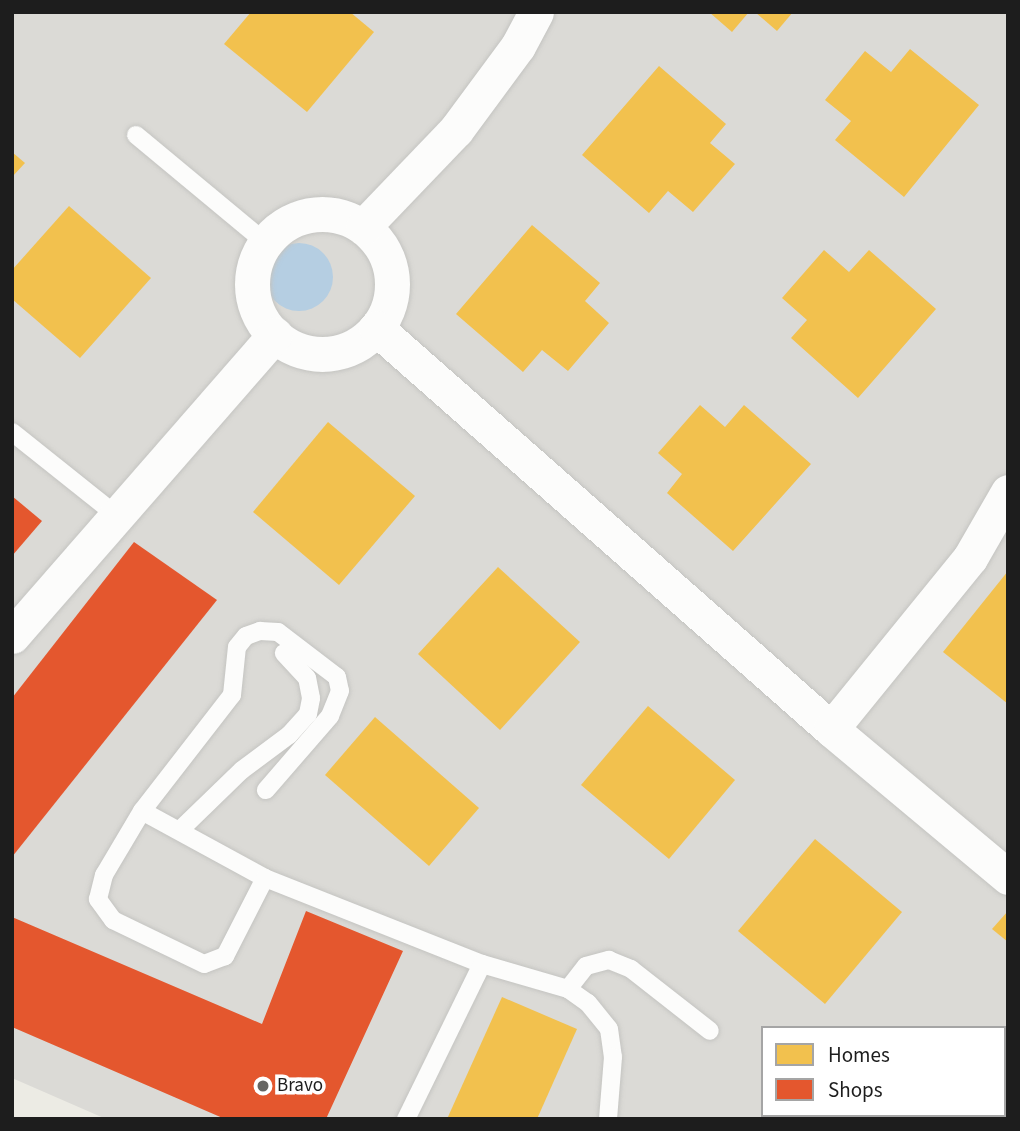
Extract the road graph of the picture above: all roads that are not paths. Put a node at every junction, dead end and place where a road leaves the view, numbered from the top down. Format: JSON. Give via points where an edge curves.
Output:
{"nodes":[{"id":1,"x":536,"y":12,"type":"edge"},
{"id":2,"x":136,"y":135,"type":"dead end"},
{"id":3,"x":363,"y":227,"type":"junction"},
{"id":4,"x":265,"y":243,"type":"junction"},
{"id":5,"x":376,"y":328,"type":"junction"},
{"id":6,"x":275,"y":335,"type":"junction"},
{"id":7,"x":12,"y":432,"type":"edge"},
{"id":8,"x":1008,"y":492,"type":"edge"},
{"id":9,"x":116,"y":515,"type":"junction"},
{"id":10,"x":12,"y":636,"type":"edge"},
{"id":11,"x":284,"y":653,"type":"dead end"},
{"id":12,"x":831,"y":729,"type":"junction"},
{"id":13,"x":266,"y":790,"type":"dead end"},
{"id":14,"x":142,"y":811,"type":"junction"},
{"id":15,"x":180,"y":830,"type":"junction"},
{"id":16,"x":1008,"y":877,"type":"edge"},
{"id":17,"x":265,"y":878,"type":"junction"},
{"id":18,"x":482,"y":964,"type":"junction"},
{"id":19,"x":568,"y":989,"type":"junction"},
{"id":20,"x":709,"y":1031,"type":"dead end"},
{"id":21,"x":405,"y":1119,"type":"edge"},
{"id":22,"x":608,"y":1119,"type":"edge"}],
"edges":[{"from":1,"to":3,"type":"street","via":[[518,46],[456,130]]},
{"from":2,"to":4,"type":"lane"},
{"from":3,"to":4,"type":"street","via":[[326,214],[303,216],[282,226]]},
{"from":3,"to":5,"type":"street","via":[[383,249],[391,270],[392,293]]},
{"from":4,"to":6,"type":"street","via":[[252,286],[257,310]]},
{"from":5,"to":6,"type":"street","via":[[352,347],[330,354],[307,353]]},
{"from":5,"to":12,"type":"street"},
{"from":6,"to":9,"type":"street"},
{"from":7,"to":9,"type":"lane"},
{"from":8,"to":12,"type":"street","via":[[970,558]]},
{"from":9,"to":10,"type":"street"},
{"from":11,"to":15,"type":"lane","via":[[307,678],[312,698],[308,714]]},
{"from":12,"to":16,"type":"street"},
{"from":13,"to":14,"type":"lane","via":[[330,716],[340,691],[337,677],[278,632],[260,631],[246,636],[237,647],[232,695]]},
{"from":14,"to":15,"type":"lane"},
{"from":14,"to":17,"type":"lane","via":[[104,876],[98,899],[113,920],[204,964],[225,956]]},
{"from":15,"to":17,"type":"lane"},
{"from":17,"to":18,"type":"lane"},
{"from":18,"to":19,"type":"lane"},
{"from":18,"to":21,"type":"lane"},
{"from":19,"to":20,"type":"lane","via":[[586,966],[609,960],[631,969]]},
{"from":19,"to":22,"type":"lane","via":[[588,1003],[609,1030],[613,1057]]}]}
